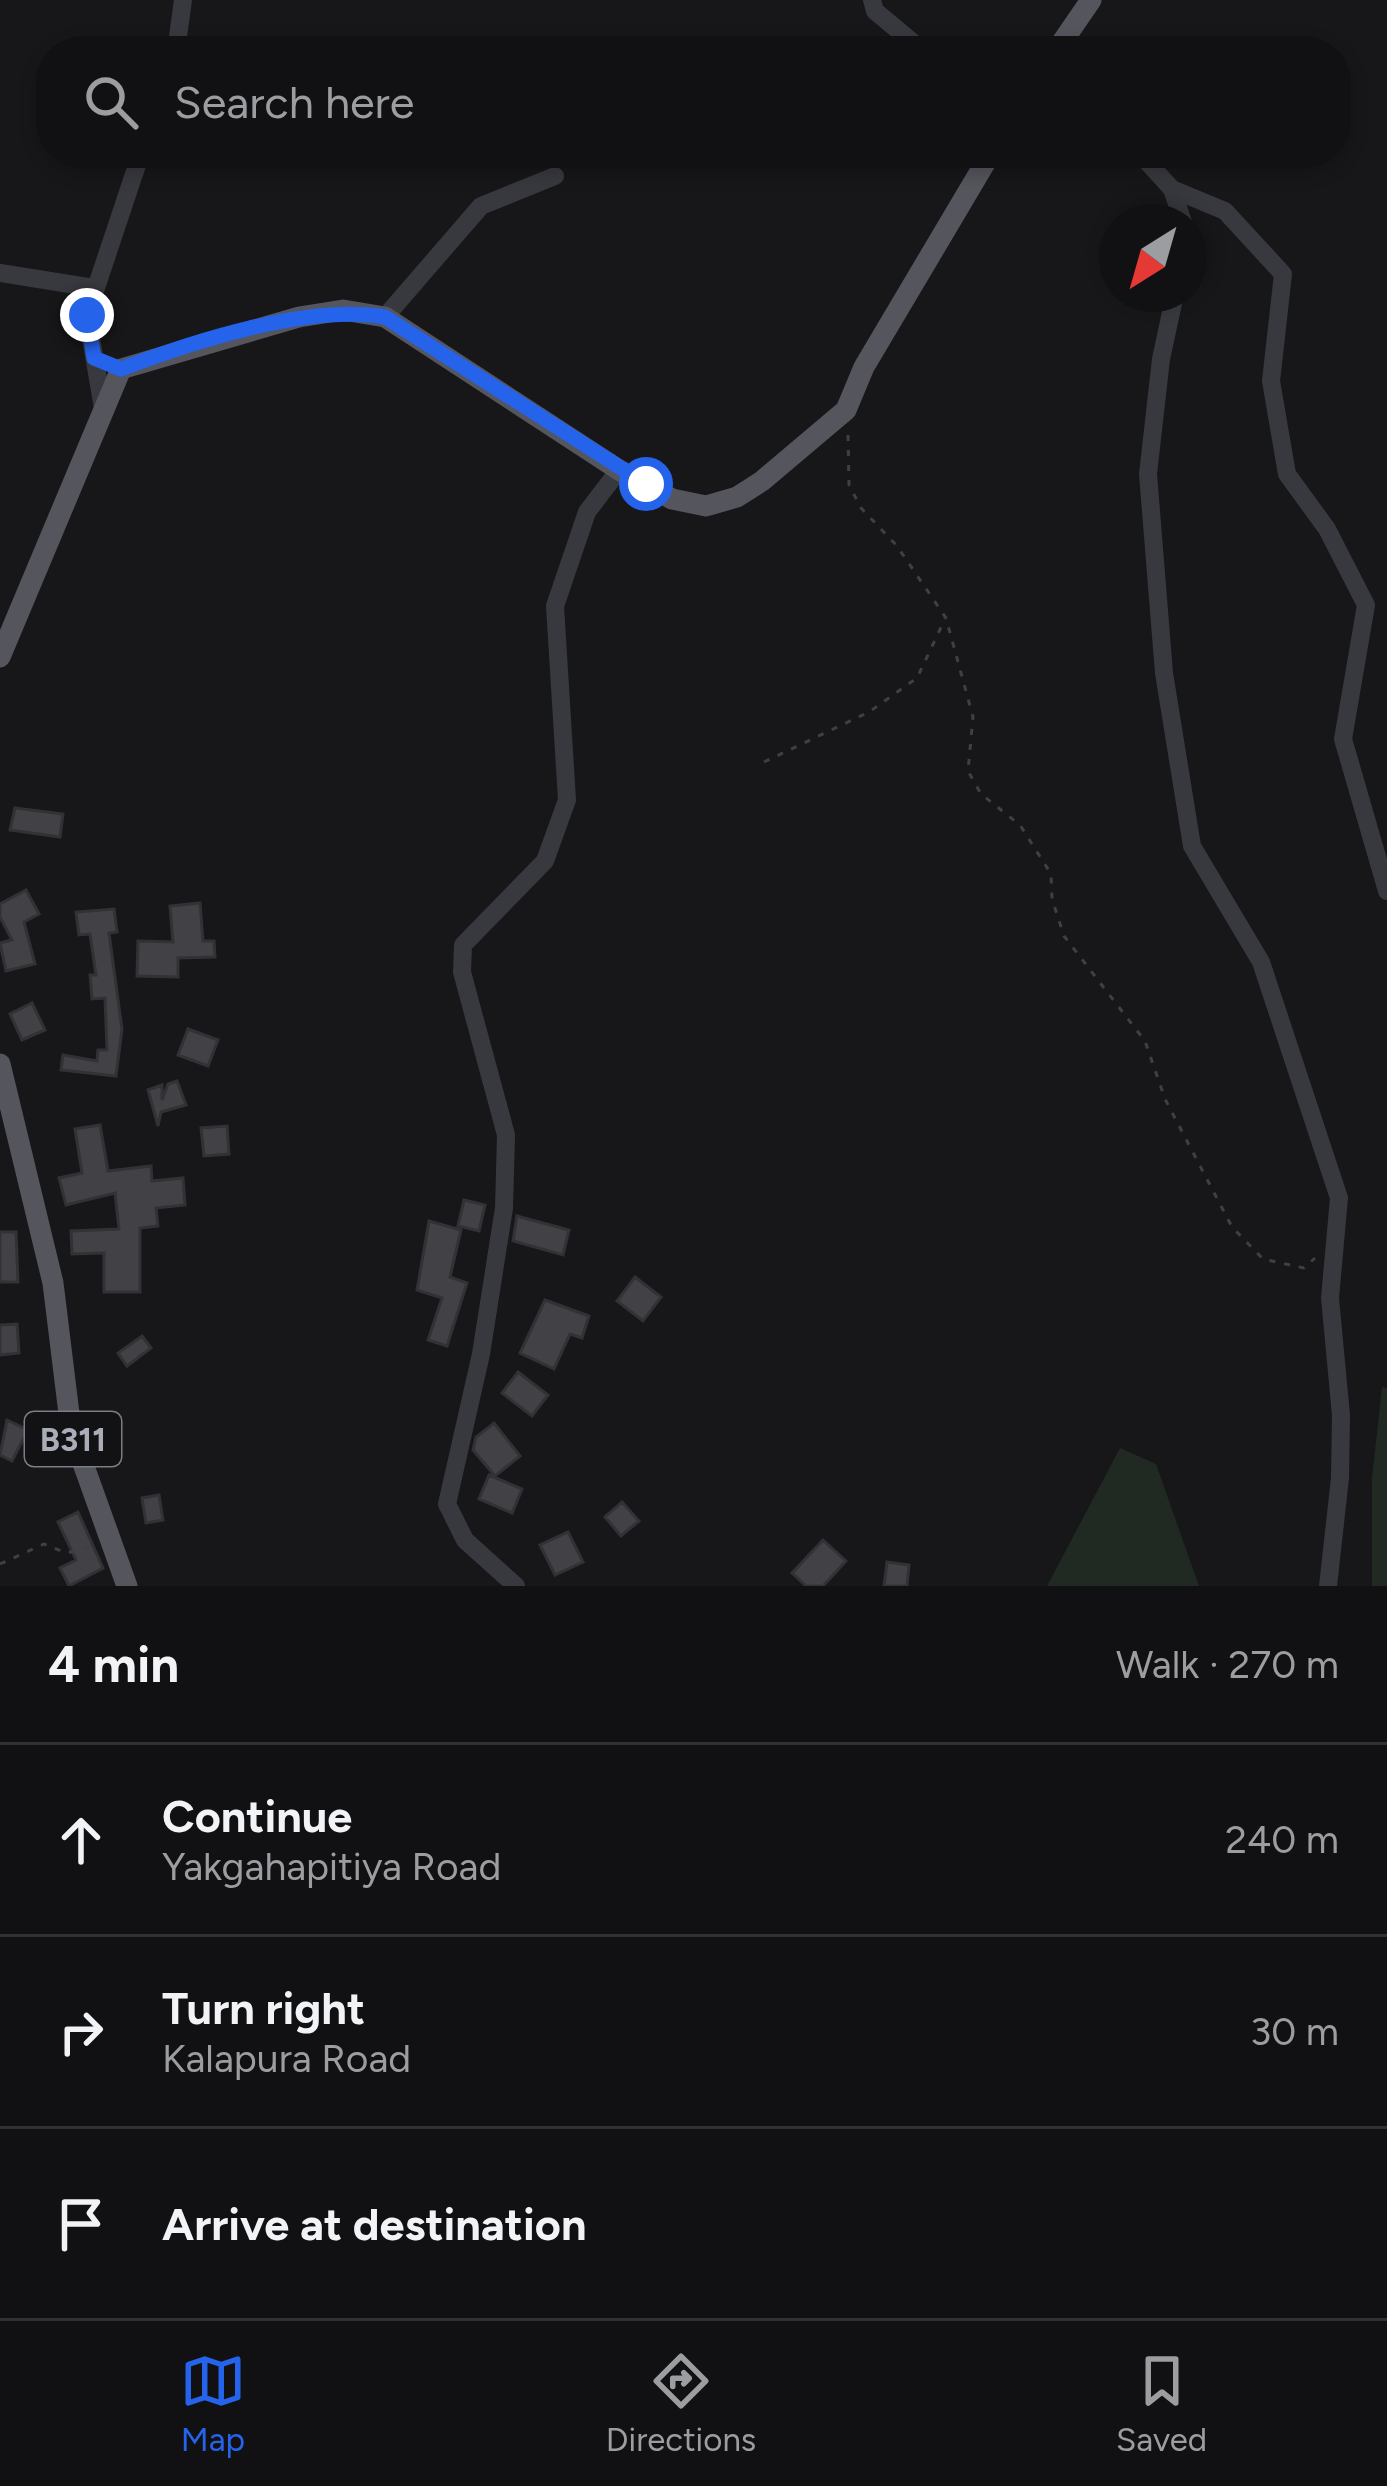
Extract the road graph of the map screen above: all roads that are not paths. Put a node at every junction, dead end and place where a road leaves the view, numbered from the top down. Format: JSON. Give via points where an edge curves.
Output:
{"nodes":[{"id":1,"x":183,"y":0,"type":"edge"},
{"id":2,"x":872,"y":0,"type":"edge"},
{"id":3,"x":1091,"y":0,"type":"edge"},
{"id":4,"x":178,"y":36,"type":"edge"},
{"id":5,"x":905,"y":36,"type":"edge"},
{"id":6,"x":1066,"y":36,"type":"edge"},
{"id":7,"x":136,"y":168,"type":"edge"},
{"id":8,"x":982,"y":168,"type":"edge"},
{"id":9,"x":1152,"y":168,"type":"edge"},
{"id":10,"x":555,"y":176,"type":"dead end"},
{"id":11,"x":1172,"y":189,"type":"junction"},
{"id":12,"x":1177,"y":204,"type":"edge"},
{"id":13,"x":0,"y":273,"type":"edge"},
{"id":14,"x":94,"y":288,"type":"junction"},
{"id":15,"x":1171,"y":312,"type":"edge"},
{"id":16,"x":385,"y":317,"type":"junction"},
{"id":17,"x":94,"y":358,"type":"junction"},
{"id":18,"x":121,"y":369,"type":"junction"},
{"id":19,"x":103,"y":408,"type":"junction"},
{"id":20,"x":619,"y":470,"type":"junction"},
{"id":21,"x":0,"y":658,"type":"edge"},
{"id":22,"x":1387,"y":891,"type":"edge"},
{"id":23,"x":0,"y":1064,"type":"edge"},
{"id":24,"x":127,"y":1586,"type":"edge"},
{"id":25,"x":516,"y":1586,"type":"edge"},
{"id":26,"x":1328,"y":1586,"type":"edge"}],
"edges":[{"from":1,"to":4,"type":"street"},
{"from":2,"to":5,"type":"street"},
{"from":3,"to":6,"type":"main road"},
{"from":7,"to":14,"type":"street"},
{"from":8,"to":20,"type":"main road","via":[[846,410],[762,482],[706,506],[672,499]]},
{"from":9,"to":11,"type":"street"},
{"from":10,"to":16,"type":"street","via":[[481,206]]},
{"from":11,"to":12,"type":"street"},
{"from":11,"to":22,"type":"street","via":[[1225,211],[1282,274],[1271,381],[1287,474],[1328,529],[1366,605],[1343,739]]},
{"from":13,"to":14,"type":"street"},
{"from":14,"to":17,"type":"street","via":[[87,315]]},
{"from":15,"to":26,"type":"street","via":[[1148,474],[1164,673],[1192,846],[1262,962],[1339,1198],[1330,1298],[1341,1415]]},
{"from":16,"to":18,"type":"main road","via":[[343,310],[299,317]]},
{"from":16,"to":20,"type":"main road"},
{"from":17,"to":18,"type":"street"},
{"from":17,"to":19,"type":"street"},
{"from":18,"to":19,"type":"main road"},
{"from":19,"to":21,"type":"main road"},
{"from":20,"to":25,"type":"street","via":[[587,512],[555,606],[567,800],[545,861],[464,945],[462,972],[506,1135],[504,1208],[482,1354],[447,1504],[465,1540]]},
{"from":23,"to":24,"type":"main road","number":"B311","via":[[53,1283],[71,1430]]}]}
